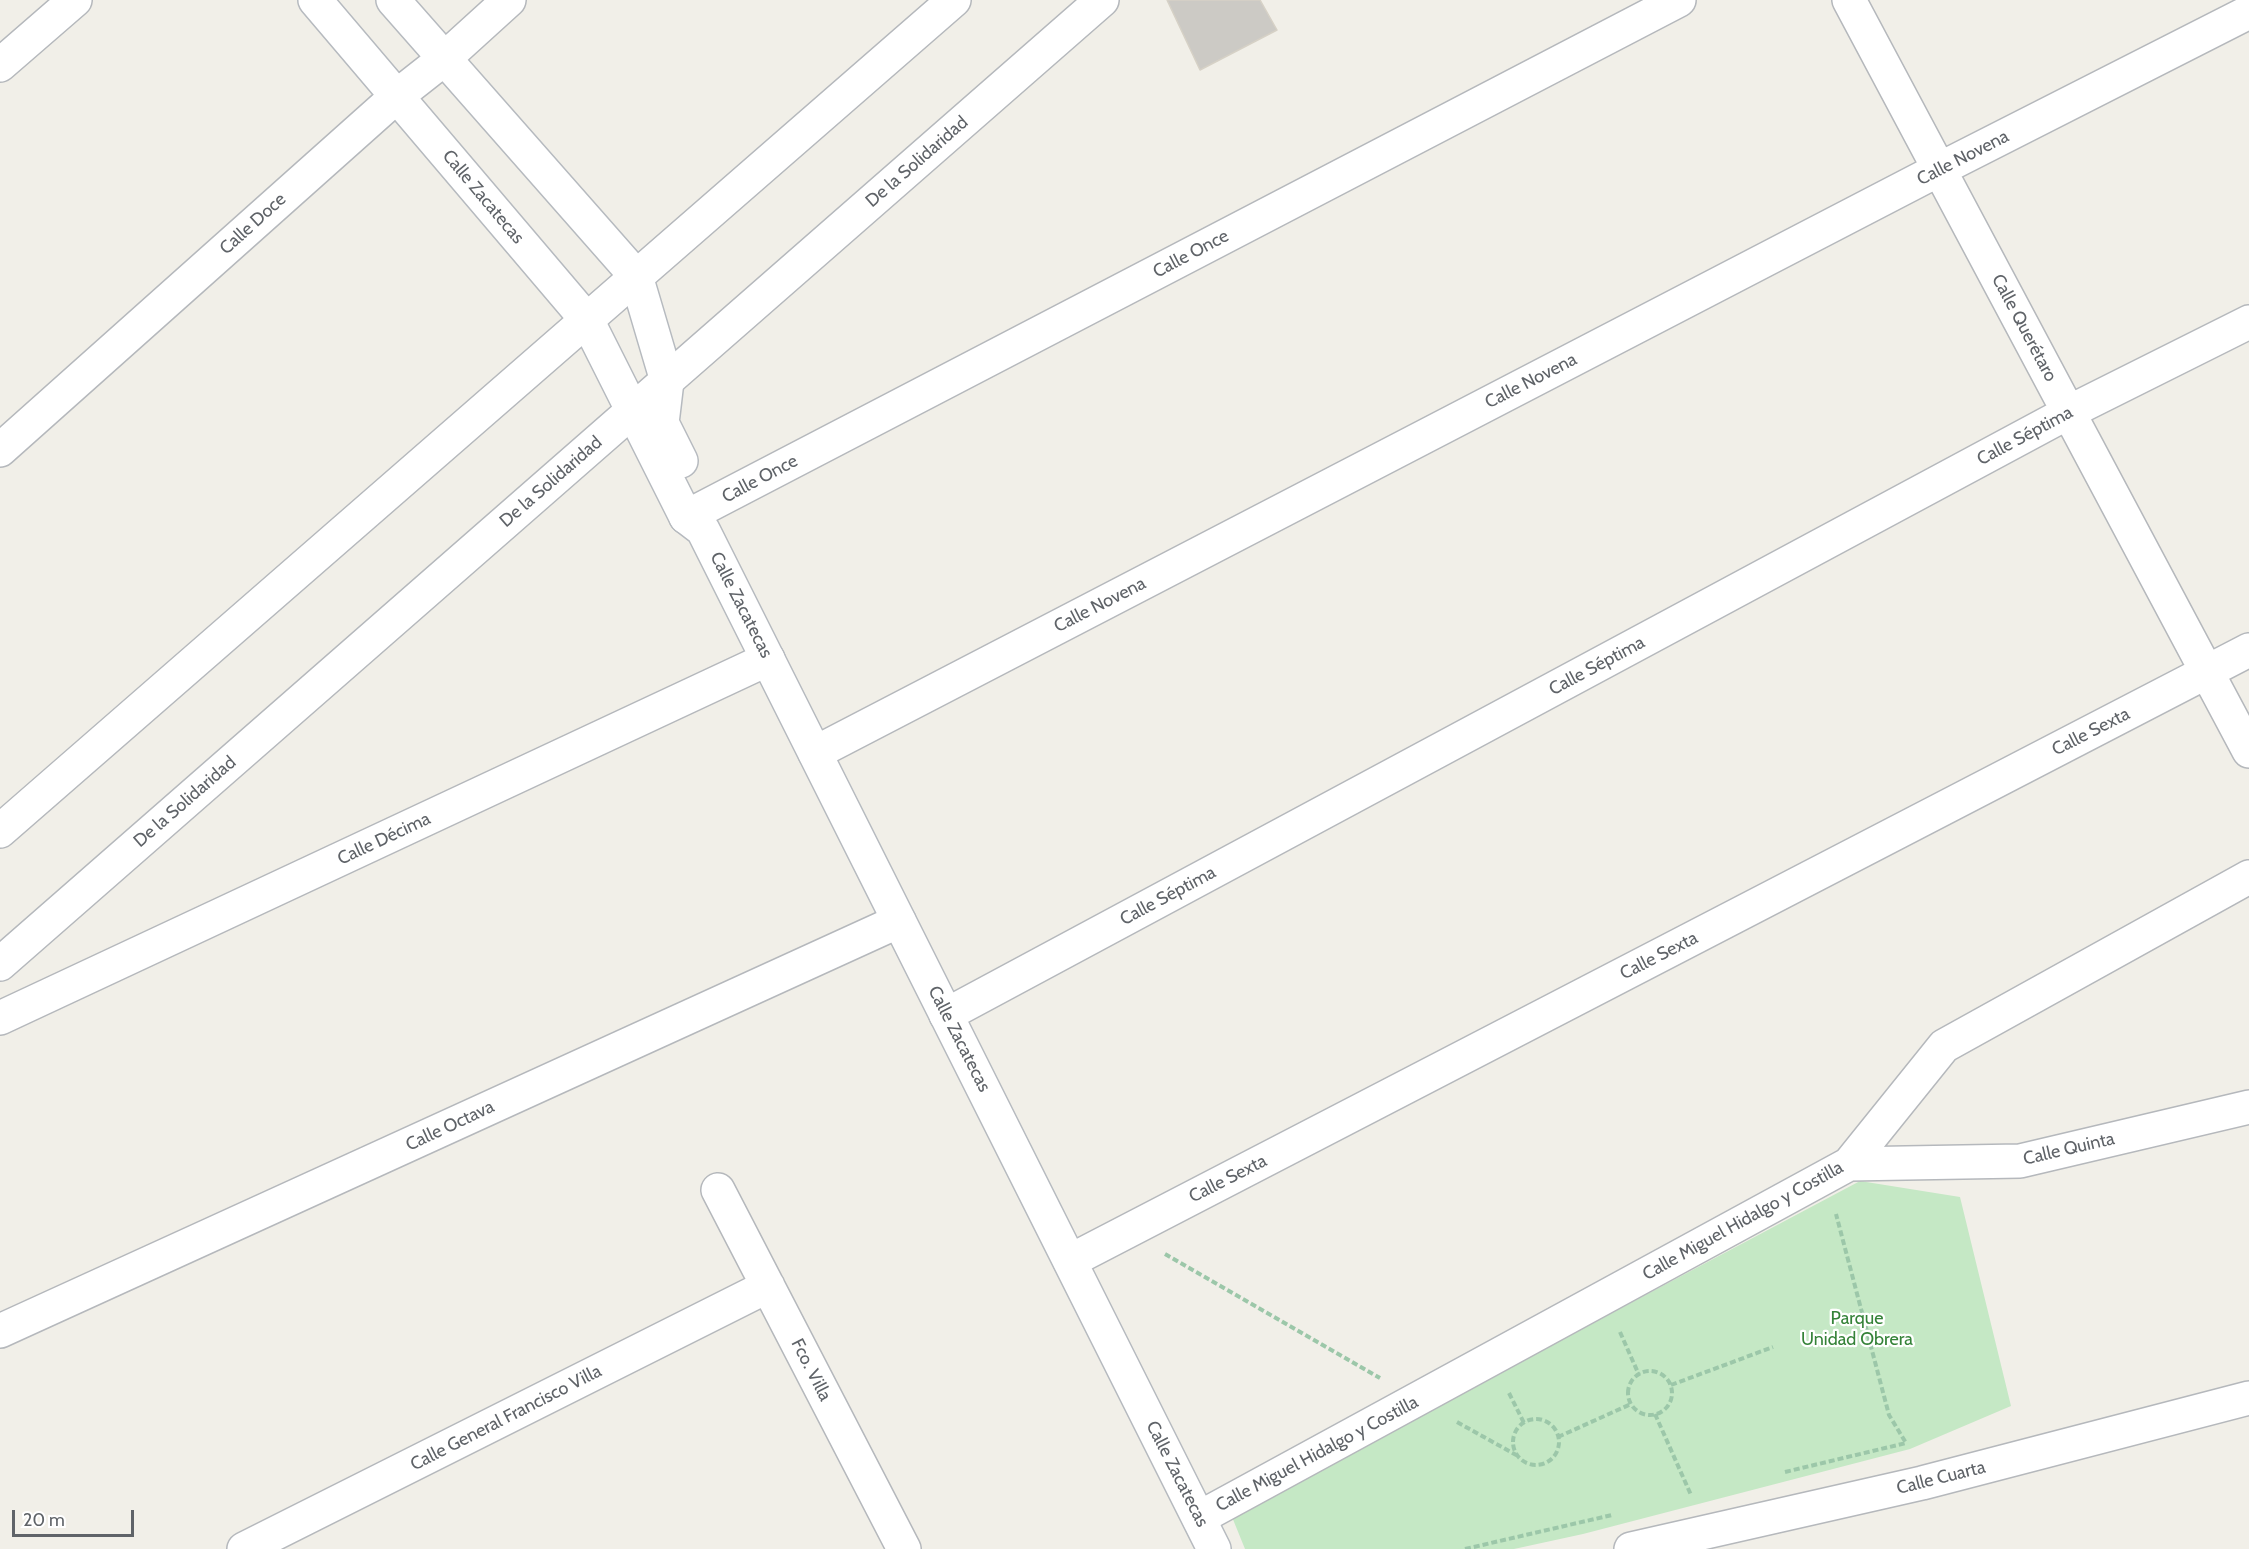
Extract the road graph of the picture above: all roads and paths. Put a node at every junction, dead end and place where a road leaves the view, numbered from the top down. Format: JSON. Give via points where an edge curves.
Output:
{"nodes":[{"id":1,"x":75,"y":0,"type":"edge"},
{"id":2,"x":315,"y":0,"type":"edge"},
{"id":3,"x":393,"y":0,"type":"edge"},
{"id":4,"x":508,"y":0,"type":"edge"},
{"id":5,"x":954,"y":0,"type":"edge"},
{"id":6,"x":1102,"y":0,"type":"edge"},
{"id":7,"x":1678,"y":0,"type":"edge"},
{"id":8,"x":1850,"y":0,"type":"edge"},
{"id":9,"x":2249,"y":12,"type":"edge"},
{"id":10,"x":444,"y":58,"type":"junction"},
{"id":11,"x":0,"y":65,"type":"edge"},
{"id":12,"x":397,"y":96,"type":"junction"},
{"id":13,"x":1940,"y":169,"type":"junction"},
{"id":14,"x":636,"y":276,"type":"junction"},
{"id":15,"x":587,"y":320,"type":"junction"},
{"id":16,"x":2249,"y":322,"type":"edge"},
{"id":17,"x":667,"y":381,"type":"junction"},
{"id":18,"x":631,"y":412,"type":"junction"},
{"id":19,"x":2069,"y":412,"type":"junction"},
{"id":20,"x":0,"y":450,"type":"edge"},
{"id":21,"x":697,"y":519,"type":"junction"},
{"id":22,"x":2249,"y":650,"type":"edge"},
{"id":23,"x":768,"y":659,"type":"junction"},
{"id":24,"x":2206,"y":672,"type":"junction"},
{"id":25,"x":2249,"y":752,"type":"edge"},
{"id":26,"x":815,"y":753,"type":"junction"},
{"id":27,"x":0,"y":831,"type":"edge"},
{"id":28,"x":2249,"y":877,"type":"edge"},
{"id":29,"x":899,"y":921,"type":"junction"},
{"id":30,"x":0,"y":964,"type":"edge"},
{"id":31,"x":946,"y":1015,"type":"junction"},
{"id":32,"x":0,"y":1018,"type":"edge"},
{"id":33,"x":2249,"y":1107,"type":"edge"},
{"id":34,"x":1849,"y":1164,"type":"junction"},
{"id":35,"x":718,"y":1190,"type":"dead end"},
{"id":36,"x":1834,"y":1207,"type":"dead end"},
{"id":37,"x":1160,"y":1251,"type":"dead end"},
{"id":38,"x":1070,"y":1261,"type":"junction"},
{"id":39,"x":768,"y":1286,"type":"junction"},
{"id":40,"x":0,"y":1331,"type":"edge"},
{"id":41,"x":1620,"y":1331,"type":"dead end"},
{"id":42,"x":1773,"y":1347,"type":"dead end"},
{"id":43,"x":1639,"y":1375,"type":"junction"},
{"id":44,"x":1385,"y":1380,"type":"dead end"},
{"id":45,"x":1671,"y":1386,"type":"junction"},
{"id":46,"x":1507,"y":1387,"type":"dead end"},
{"id":47,"x":2249,"y":1398,"type":"edge"},
{"id":48,"x":1631,"y":1404,"type":"junction"},
{"id":49,"x":1655,"y":1414,"type":"junction"},
{"id":50,"x":1456,"y":1421,"type":"dead end"},
{"id":51,"x":1524,"y":1423,"type":"junction"},
{"id":52,"x":1558,"y":1437,"type":"junction"},
{"id":53,"x":1518,"y":1456,"type":"junction"},
{"id":54,"x":1782,"y":1473,"type":"dead end"},
{"id":55,"x":1702,"y":1492,"type":"dead end"},
{"id":56,"x":1691,"y":1495,"type":"junction"},
{"id":57,"x":1680,"y":1498,"type":"dead end"},
{"id":58,"x":1613,"y":1514,"type":"dead end"},
{"id":59,"x":1198,"y":1518,"type":"junction"},
{"id":60,"x":897,"y":1547,"type":"edge"},
{"id":61,"x":244,"y":1549,"type":"edge"},
{"id":62,"x":1214,"y":1549,"type":"edge"},
{"id":63,"x":1465,"y":1549,"type":"edge"},
{"id":64,"x":1631,"y":1549,"type":"edge"}],
"edges":[{"from":1,"to":11,"type":"street"},
{"from":2,"to":12,"type":"street","name":"Calle Zacatecas"},
{"from":3,"to":10,"type":"street","name":"Calle Zacatecas"},
{"from":4,"to":10,"type":"street","name":"Calle Doce"},
{"from":5,"to":14,"type":"street"},
{"from":6,"to":17,"type":"street","name":"De la Solidaridad"},
{"from":7,"to":21,"type":"street","name":"Calle Once"},
{"from":8,"to":13,"type":"street","name":"Calle Querétaro"},
{"from":9,"to":13,"type":"street","name":"Calle Novena"},
{"from":10,"to":12,"type":"street","name":"Calle Doce"},
{"from":10,"to":14,"type":"street","name":"Calle Zacatecas"},
{"from":12,"to":15,"type":"street","name":"Calle Zacatecas"},
{"from":12,"to":20,"type":"street","name":"Calle Doce"},
{"from":13,"to":19,"type":"street","name":"Calle Querétaro"},
{"from":13,"to":26,"type":"street","name":"Calle Novena"},
{"from":14,"to":15,"type":"street"},
{"from":14,"to":17,"type":"street","name":"Calle Zacatecas"},
{"from":15,"to":18,"type":"street","name":"Calle Zacatecas"},
{"from":15,"to":27,"type":"street"},
{"from":16,"to":19,"type":"street","name":"Calle Séptima"},
{"from":17,"to":18,"type":"street","name":"De la Solidaridad"},
{"from":17,"to":21,"type":"street","name":"Calle Zacatecas","via":[[663,423]]},
{"from":18,"to":21,"type":"street","name":"Calle Zacatecas"},
{"from":18,"to":30,"type":"street","name":"De la Solidaridad"},
{"from":19,"to":24,"type":"street","name":"Calle Querétaro"},
{"from":19,"to":31,"type":"street","name":"Calle Séptima"},
{"from":21,"to":23,"type":"street","name":"Calle Zacatecas"},
{"from":22,"to":24,"type":"street","name":"Calle Sexta"},
{"from":23,"to":26,"type":"street","name":"Calle Zacatecas"},
{"from":23,"to":32,"type":"street","name":"Calle Décima"},
{"from":24,"to":25,"type":"street","name":"Calle Querétaro"},
{"from":24,"to":38,"type":"street","name":"Calle Sexta"},
{"from":26,"to":29,"type":"street","name":"Calle Zacatecas"},
{"from":28,"to":34,"type":"street","name":"Calle Miguel Hidalgo y Costilla","via":[[1944,1047]]},
{"from":29,"to":31,"type":"street","name":"Calle Zacatecas"},
{"from":29,"to":40,"type":"street","name":"Calle Octava"},
{"from":31,"to":38,"type":"street","name":"Calle Zacatecas"},
{"from":33,"to":34,"type":"street","name":"Calle Quinta","via":[[2020,1161]]},
{"from":34,"to":59,"type":"street","name":"Calle Miguel Hidalgo y Costilla"},
{"from":35,"to":39,"type":"street","name":"Fco. Villa"},
{"from":36,"to":54,"type":"path","via":[[1890,1415],[1906,1443]]},
{"from":37,"to":44,"type":"path"},
{"from":38,"to":59,"type":"street","name":"Calle Zacatecas"},
{"from":39,"to":60,"type":"street","name":"Fco. Villa"},
{"from":39,"to":61,"type":"street","name":"Calle General Francisco Villa"},
{"from":41,"to":43,"type":"path"},
{"from":42,"to":45,"type":"path"},
{"from":43,"to":45,"type":"path","via":[[1657,1373]]},
{"from":43,"to":48,"type":"path","via":[[1629,1391]]},
{"from":45,"to":49,"type":"path","via":[[1671,1401]]},
{"from":46,"to":51,"type":"path"},
{"from":47,"to":64,"type":"street","name":"Calle Cuarta","via":[[1922,1483]]},
{"from":48,"to":49,"type":"path","via":[[1641,1413]]},
{"from":48,"to":52,"type":"path"},
{"from":49,"to":56,"type":"path"},
{"from":50,"to":53,"type":"path"},
{"from":51,"to":52,"type":"path","via":[[1547,1422]]},
{"from":51,"to":53,"type":"path","via":[[1514,1435]]},
{"from":52,"to":53,"type":"path","via":[[1558,1449],[1548,1462],[1528,1464]]},
{"from":55,"to":56,"type":"path"},
{"from":56,"to":57,"type":"path"},
{"from":58,"to":63,"type":"path"},
{"from":59,"to":62,"type":"street","name":"Calle Zacatecas"}]}
